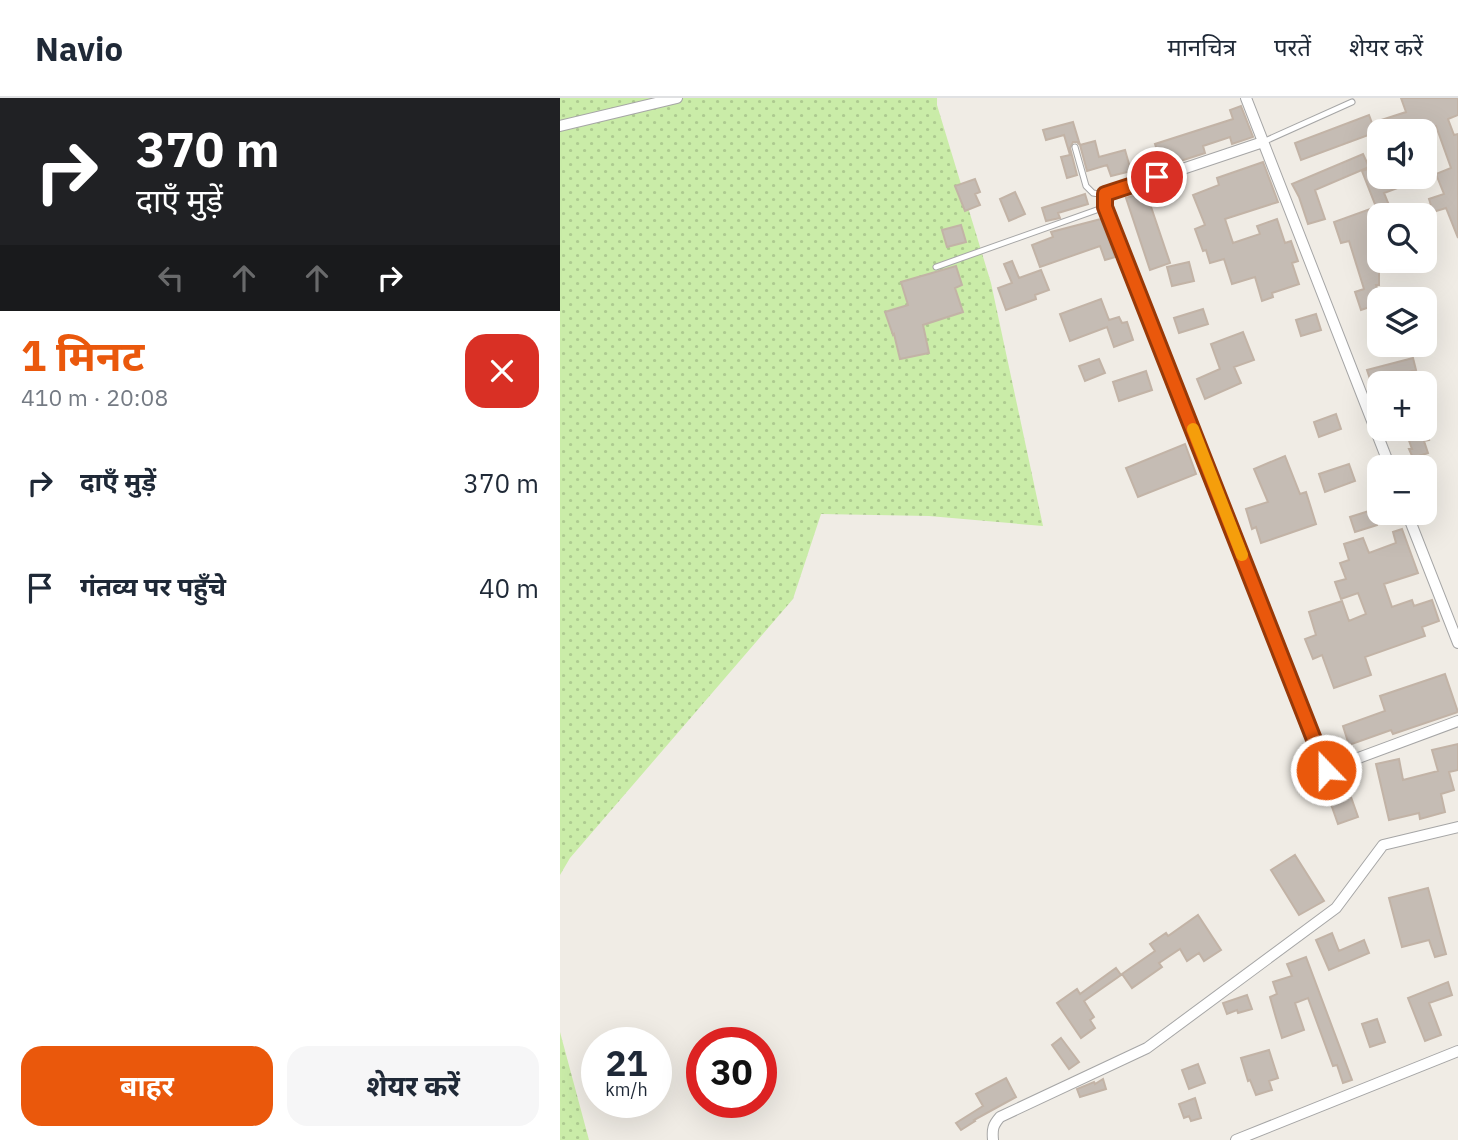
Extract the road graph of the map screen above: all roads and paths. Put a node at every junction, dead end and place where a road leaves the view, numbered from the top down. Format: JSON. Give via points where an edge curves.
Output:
{"nodes":[{"id":1,"x":677,"y":98,"type":"edge"},
{"id":2,"x":1246,"y":98,"type":"edge"},
{"id":3,"x":1352,"y":102,"type":"dead end"},
{"id":4,"x":560,"y":126,"type":"edge"},
{"id":5,"x":1263,"y":142,"type":"junction"},
{"id":6,"x":1075,"y":147,"type":"dead end"},
{"id":7,"x":1105,"y":194,"type":"junction"},
{"id":8,"x":1105,"y":207,"type":"junction"},
{"id":9,"x":936,"y":267,"type":"dead end"},
{"id":10,"x":1385,"y":455,"type":"edge"},
{"id":11,"x":1412,"y":525,"type":"edge"},
{"id":12,"x":1458,"y":643,"type":"edge"},
{"id":13,"x":1458,"y":721,"type":"edge"},
{"id":14,"x":1458,"y":827,"type":"edge"},
{"id":15,"x":1458,"y":1051,"type":"edge"},
{"id":16,"x":993,"y":1140,"type":"edge"},
{"id":17,"x":1236,"y":1140,"type":"edge"}],
"edges":[{"from":1,"to":4,"type":"street"},
{"from":2,"to":5,"type":"street"},
{"from":3,"to":5,"type":"lane"},
{"from":5,"to":7,"type":"street"},
{"from":5,"to":10,"type":"street"},
{"from":6,"to":7,"type":"lane","via":[[1086,186],[1093,193]]},
{"from":7,"to":8,"type":"street"},
{"from":8,"to":9,"type":"lane"},
{"from":8,"to":13,"type":"street","via":[[1326,770]]},
{"from":11,"to":12,"type":"street"},
{"from":14,"to":16,"type":"street","via":[[1383,845],[1336,908],[1147,1048],[1000,1117],[993,1125]]},
{"from":15,"to":17,"type":"street"}]}
